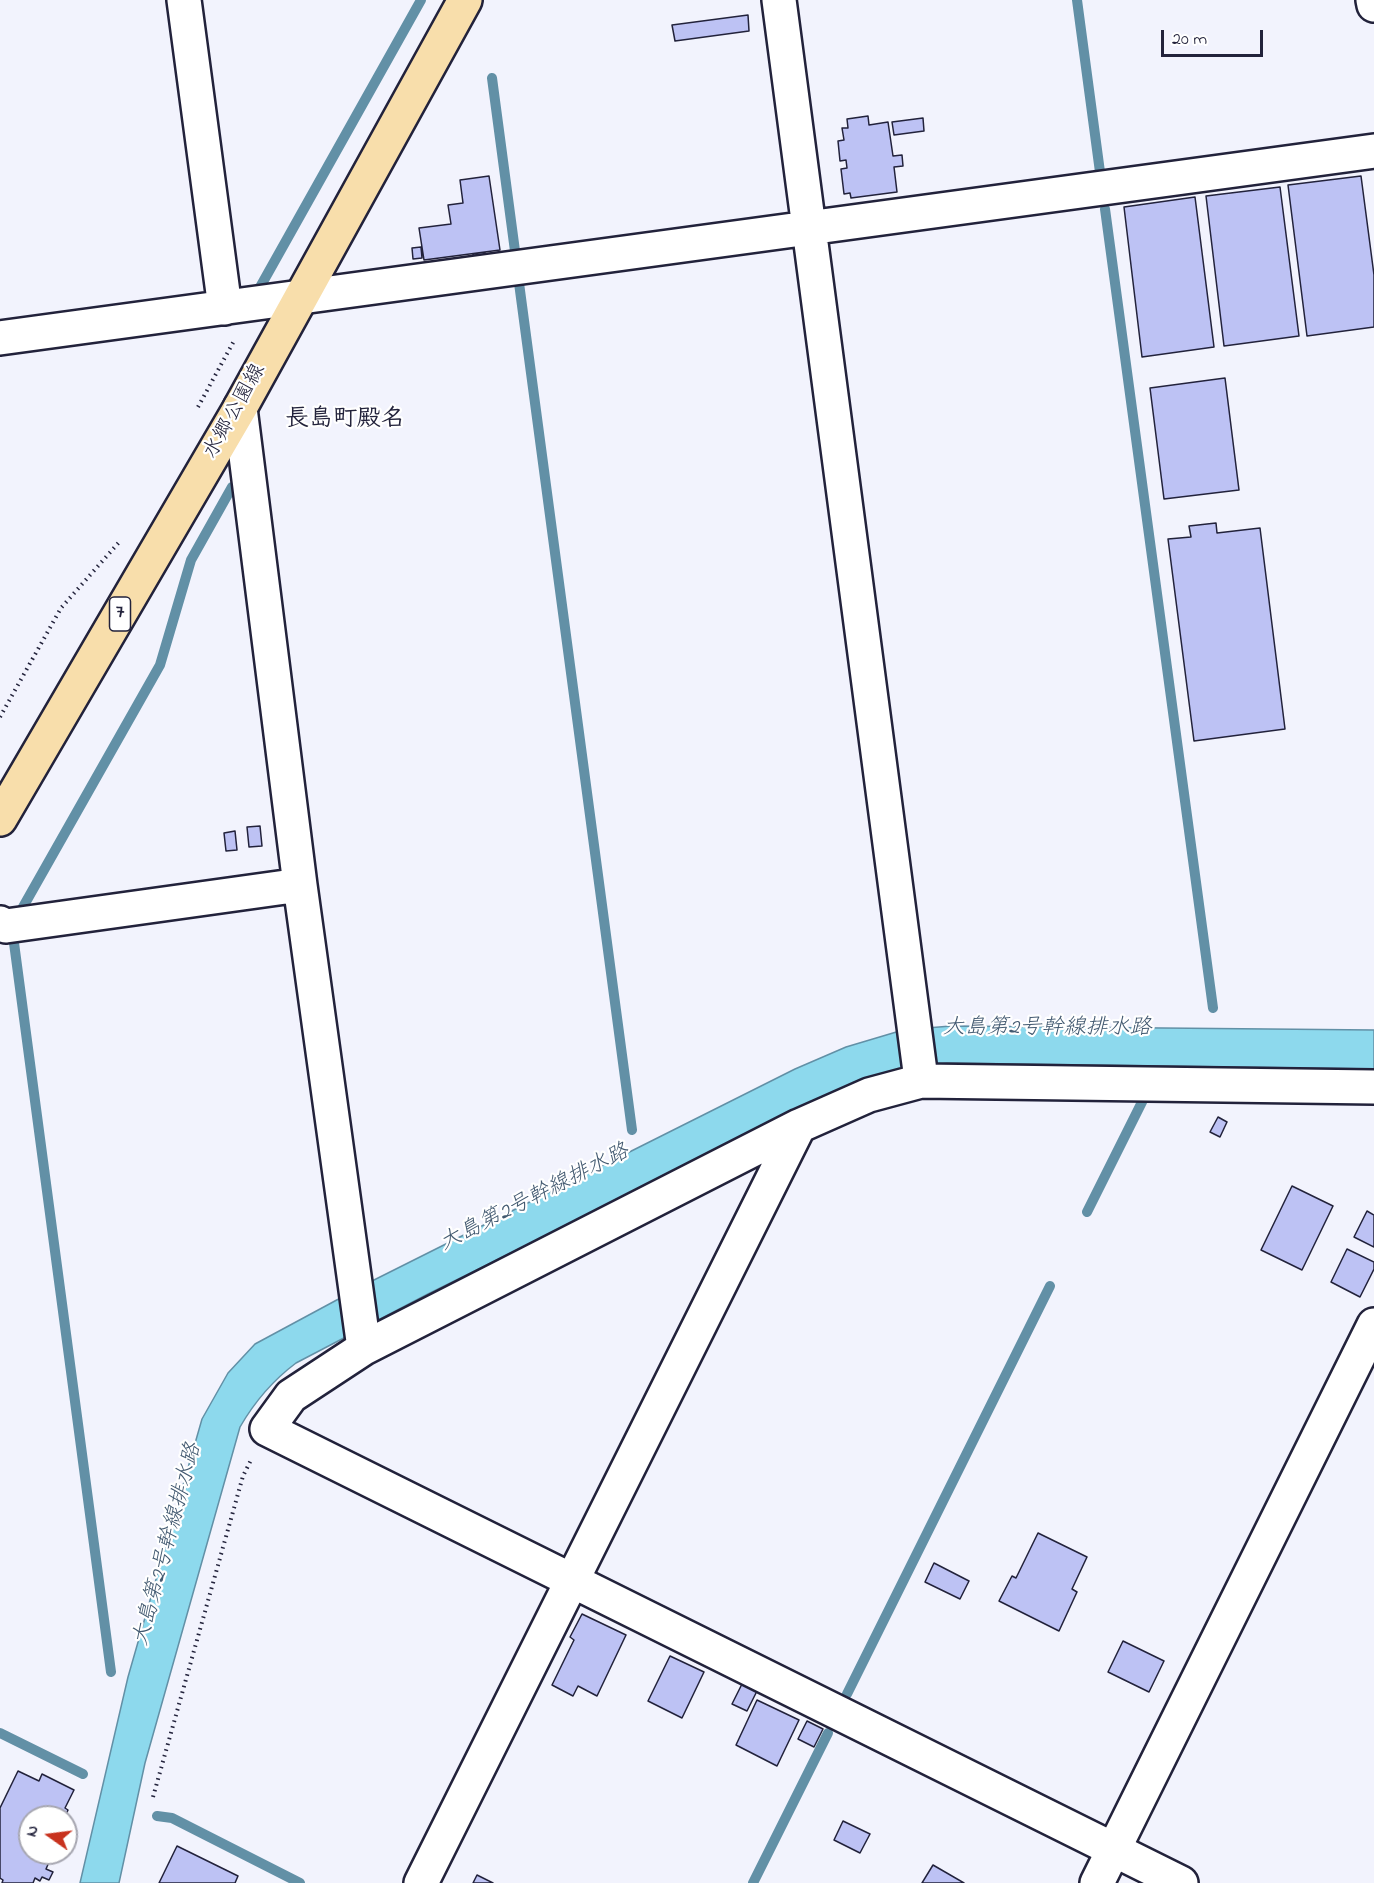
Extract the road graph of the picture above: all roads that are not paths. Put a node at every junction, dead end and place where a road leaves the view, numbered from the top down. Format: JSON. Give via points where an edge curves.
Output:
{"nodes":[{"id":1,"x":184,"y":0,"type":"edge"},
{"id":2,"x":465,"y":0,"type":"edge"},
{"id":3,"x":779,"y":0,"type":"edge"},
{"id":4,"x":1373,"y":0,"type":"edge"},
{"id":5,"x":1374,"y":5,"type":"edge"},
{"id":6,"x":1374,"y":151,"type":"edge"},
{"id":7,"x":809,"y":228,"type":"junction"},
{"id":8,"x":298,"y":297,"type":"junction"},
{"id":9,"x":239,"y":306,"type":"junction"},
{"id":10,"x":0,"y":338,"type":"edge"},
{"id":11,"x":240,"y":408,"type":"junction"},
{"id":12,"x":0,"y":819,"type":"edge"},
{"id":13,"x":300,"y":885,"type":"junction"},
{"id":14,"x":0,"y":924,"type":"edge"},
{"id":15,"x":921,"y":1079,"type":"dead end"},
{"id":16,"x":1374,"y":1087,"type":"edge"},
{"id":17,"x":799,"y":1126,"type":"junction"},
{"id":18,"x":1374,"y":1324,"type":"edge"},
{"id":19,"x":363,"y":1345,"type":"junction"},
{"id":20,"x":572,"y":1581,"type":"junction"},
{"id":21,"x":1114,"y":1849,"type":"junction"},
{"id":22,"x":421,"y":1883,"type":"edge"},
{"id":23,"x":1097,"y":1883,"type":"edge"},
{"id":24,"x":1181,"y":1883,"type":"edge"}],
"edges":[{"from":1,"to":9,"type":"street"},
{"from":2,"to":8,"type":"main road","name":"水郷公園線","number":"7"},
{"from":3,"to":7,"type":"street"},
{"from":4,"to":5,"type":"street"},
{"from":6,"to":7,"type":"street"},
{"from":7,"to":8,"type":"street"},
{"from":7,"to":15,"type":"street"},
{"from":8,"to":9,"type":"street"},
{"from":8,"to":11,"type":"main road","name":"水郷公園線","number":"7"},
{"from":9,"to":10,"type":"street"},
{"from":11,"to":12,"type":"main road","name":"水郷公園線","number":"7"},
{"from":11,"to":13,"type":"street"},
{"from":13,"to":14,"type":"street"},
{"from":13,"to":19,"type":"street"},
{"from":16,"to":17,"type":"street","via":[[921,1081],[869,1095]]},
{"from":17,"to":19,"type":"street"},
{"from":17,"to":20,"type":"street"},
{"from":18,"to":21,"type":"street"},
{"from":19,"to":20,"type":"street","via":[[291,1396],[267,1429]]},
{"from":20,"to":21,"type":"street"},
{"from":20,"to":22,"type":"street"},
{"from":21,"to":23,"type":"street"},
{"from":21,"to":24,"type":"street"}]}
